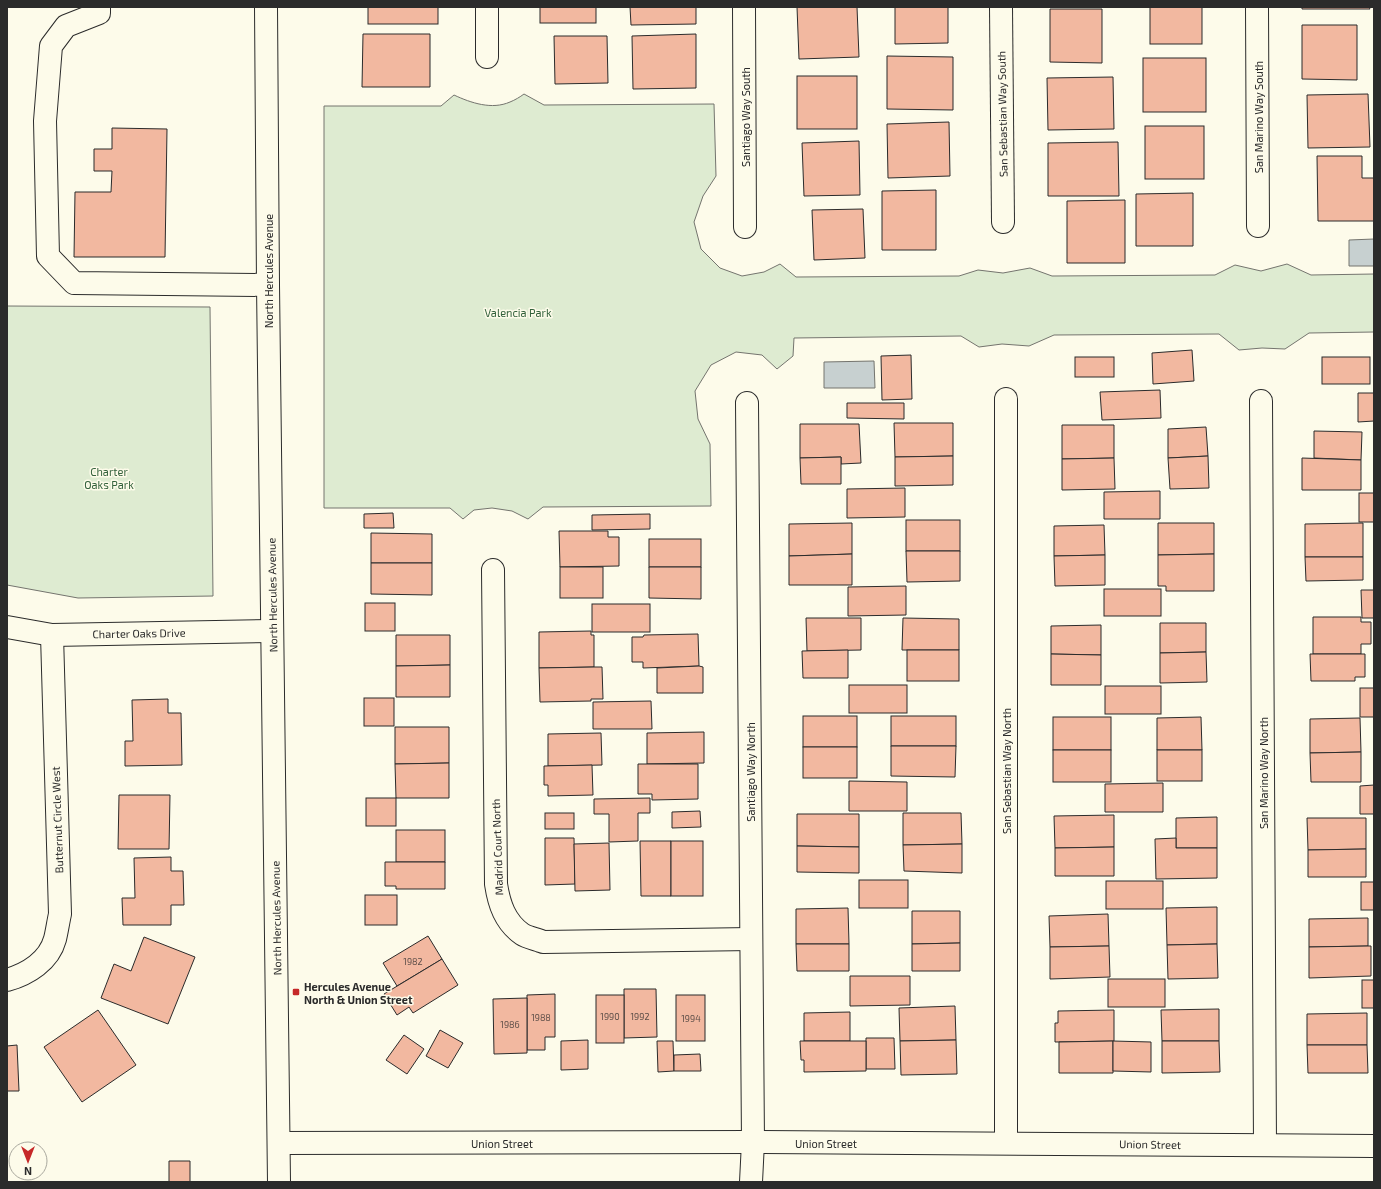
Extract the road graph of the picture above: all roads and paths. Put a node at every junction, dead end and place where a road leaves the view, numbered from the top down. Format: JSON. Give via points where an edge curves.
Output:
{"nodes":[{"id":1,"x":99,"y":7,"type":"edge"},
{"id":2,"x":266,"y":7,"type":"edge"},
{"id":3,"x":487,"y":7,"type":"edge"},
{"id":4,"x":744,"y":7,"type":"edge"},
{"id":5,"x":1001,"y":7,"type":"edge"},
{"id":6,"x":1257,"y":7,"type":"edge"},
{"id":7,"x":487,"y":57,"type":"dead end"},
{"id":8,"x":1003,"y":222,"type":"dead end"},
{"id":9,"x":1258,"y":226,"type":"dead end"},
{"id":10,"x":746,"y":227,"type":"dead end"},
{"id":11,"x":268,"y":285,"type":"junction"},
{"id":12,"x":1006,"y":399,"type":"dead end"},
{"id":13,"x":1261,"y":401,"type":"dead end"},
{"id":14,"x":747,"y":403,"type":"dead end"},
{"id":15,"x":493,"y":570,"type":"dead end"},
{"id":16,"x":7,"y":627,"type":"edge"},
{"id":17,"x":272,"y":631,"type":"junction"},
{"id":18,"x":52,"y":635,"type":"junction"},
{"id":19,"x":751,"y":939,"type":"junction"},
{"id":20,"x":7,"y":980,"type":"edge"},
{"id":21,"x":753,"y":1142,"type":"junction"},
{"id":22,"x":279,"y":1143,"type":"junction"},
{"id":23,"x":1006,"y":1143,"type":"junction"},
{"id":24,"x":1265,"y":1146,"type":"junction"},
{"id":25,"x":1374,"y":1146,"type":"edge"},
{"id":26,"x":279,"y":1182,"type":"edge"},
{"id":27,"x":751,"y":1182,"type":"edge"}],
"edges":[{"from":1,"to":11,"type":"street","via":[[99,13],[66,26],[51,46],[45,121],[48,256],[74,283]]},
{"from":2,"to":11,"type":"street","name":"North Hercules Avenue"},
{"from":3,"to":7,"type":"street"},
{"from":4,"to":10,"type":"street","name":"Santiago Way South"},
{"from":5,"to":8,"type":"street","name":"San Sebastian Way South"},
{"from":6,"to":9,"type":"street","name":"San Marino Way South"},
{"from":11,"to":17,"type":"street","name":"North Hercules Avenue"},
{"from":12,"to":23,"type":"street","name":"San Sebastian Way North"},
{"from":13,"to":24,"type":"street","name":"San Marino Way North"},
{"from":14,"to":19,"type":"street","name":"Santiago Way North"},
{"from":15,"to":19,"type":"street","name":"Madrid Court North","via":[[496,884],[499,902],[507,920],[523,934],[543,942]]},
{"from":16,"to":18,"type":"street","name":"Charter Oaks Drive"},
{"from":17,"to":18,"type":"street","name":"Charter Oaks Drive"},
{"from":17,"to":22,"type":"street","name":"North Hercules Avenue"},
{"from":18,"to":20,"type":"street","name":"Butternut Circle West","via":[[60,914],[55,940],[43,961],[21,976]]},
{"from":19,"to":21,"type":"street","name":"Santiago Way North"},
{"from":21,"to":22,"type":"street","name":"Union Street"},
{"from":21,"to":23,"type":"street","name":"Union Street"},
{"from":21,"to":27,"type":"street","name":"Santiago Way North"},
{"from":22,"to":26,"type":"street","name":"North Hercules Avenue"},
{"from":23,"to":24,"type":"street","name":"Union Street"},
{"from":24,"to":25,"type":"street","name":"Union Street"}]}
